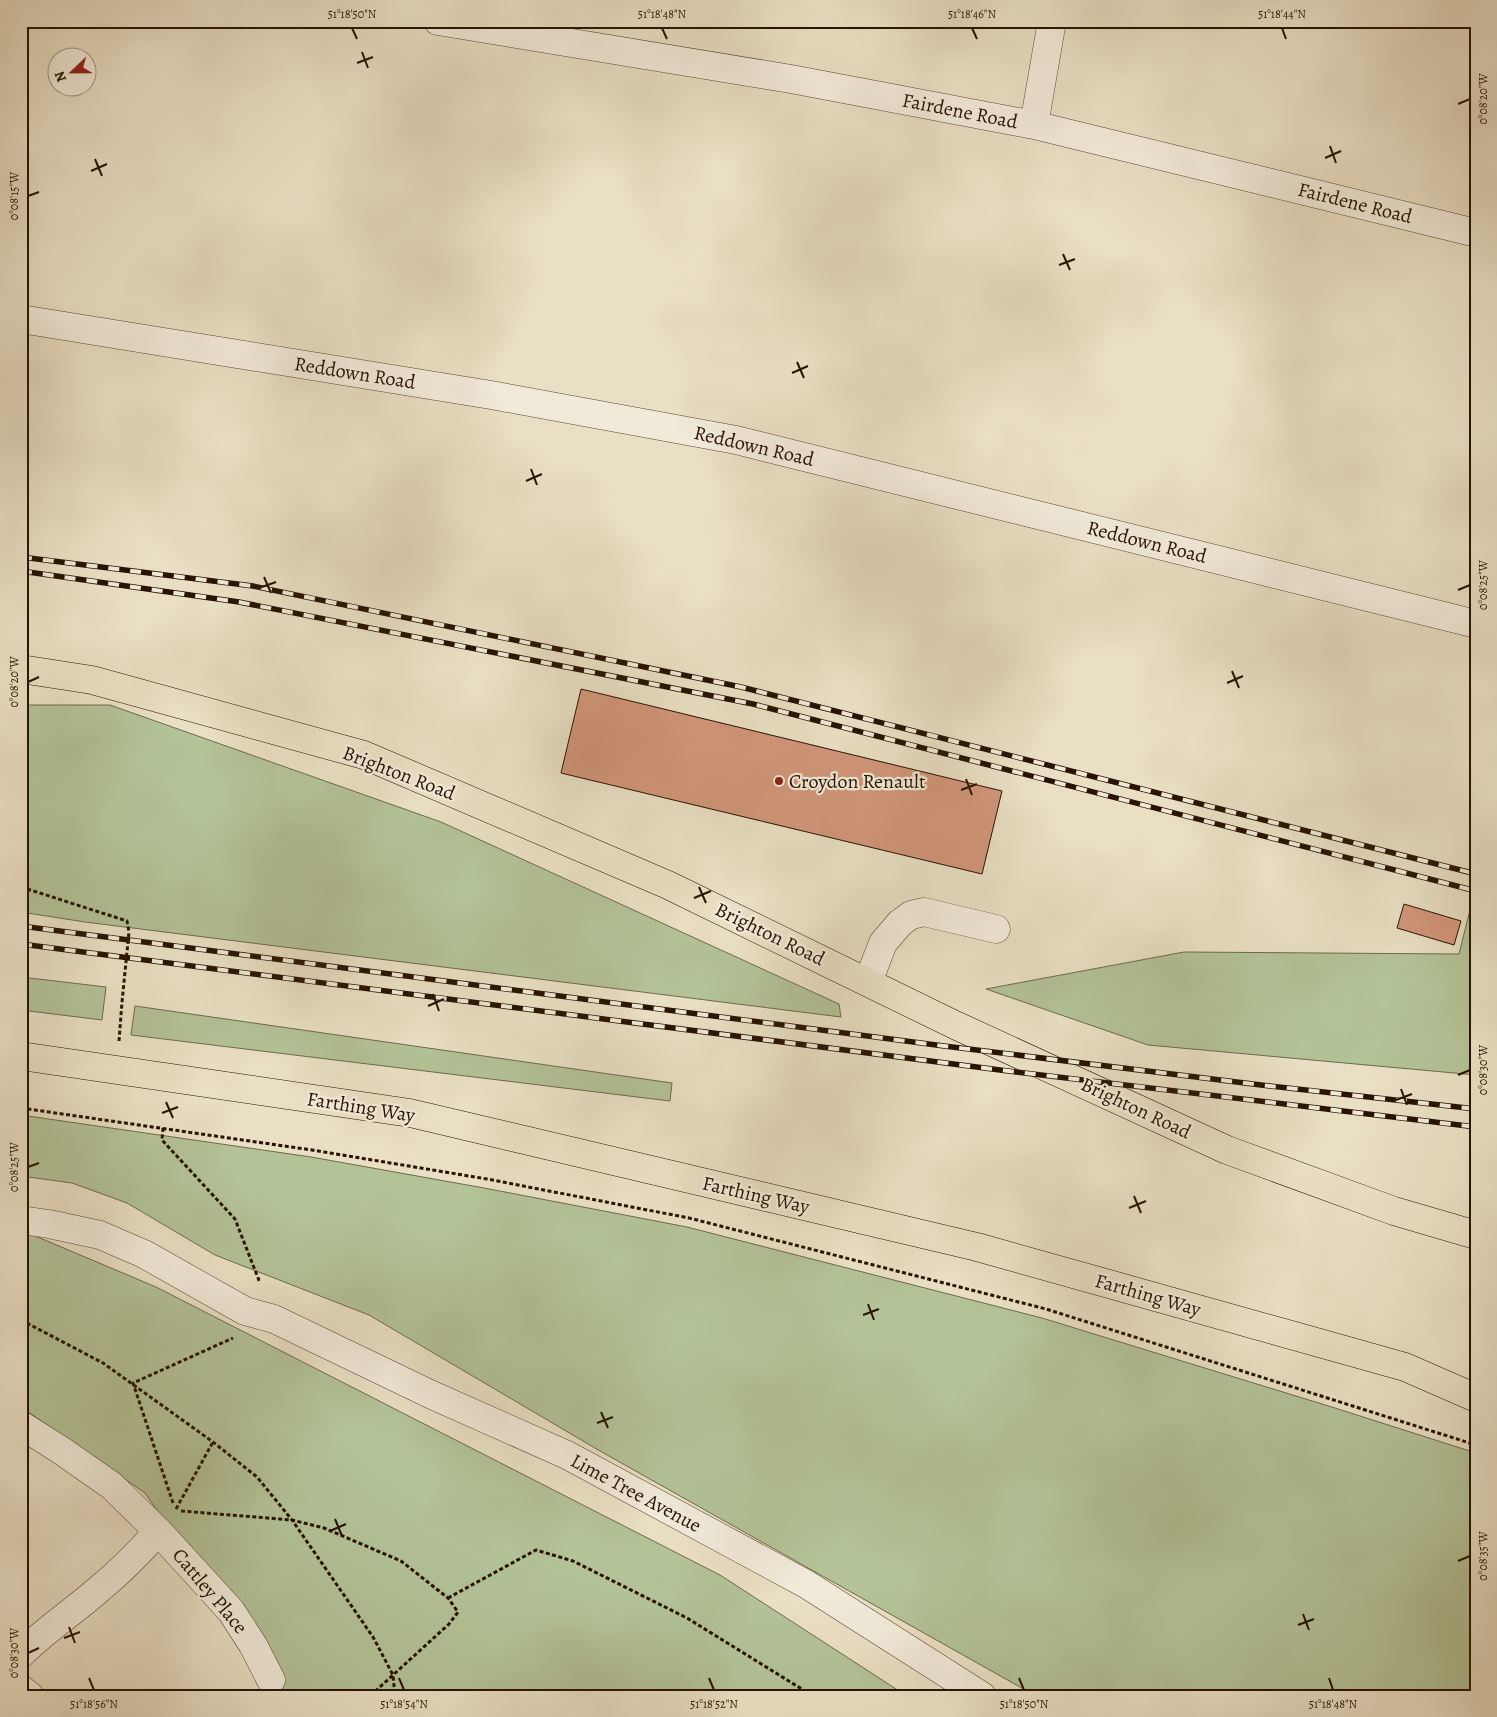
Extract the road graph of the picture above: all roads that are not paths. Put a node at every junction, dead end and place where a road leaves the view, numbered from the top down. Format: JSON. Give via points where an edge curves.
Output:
{"nodes":[{"id":1,"x":438,"y":21,"type":"edge"},
{"id":2,"x":1052,"y":21,"type":"edge"},
{"id":3,"x":1034,"y":125,"type":"junction"},
{"id":4,"x":1476,"y":233,"type":"edge"},
{"id":5,"x":21,"y":319,"type":"edge"},
{"id":6,"x":1476,"y":624,"type":"edge"},
{"id":7,"x":21,"y":669,"type":"edge"},
{"id":8,"x":996,"y":929,"type":"dead end"},
{"id":9,"x":868,"y":982,"type":"junction"},
{"id":10,"x":21,"y":1056,"type":"edge"},
{"id":11,"x":21,"y":1220,"type":"edge"},
{"id":12,"x":1476,"y":1235,"type":"edge"},
{"id":13,"x":1476,"y":1398,"type":"edge"},
{"id":14,"x":21,"y":1425,"type":"edge"},
{"id":15,"x":167,"y":1521,"type":"junction"},
{"id":16,"x":21,"y":1654,"type":"edge"},
{"id":17,"x":271,"y":1680,"type":"dead end"},
{"id":18,"x":21,"y":1689,"type":"edge"},
{"id":19,"x":30,"y":1696,"type":"edge"},
{"id":20,"x":982,"y":1696,"type":"edge"}],
"edges":[{"from":1,"to":3,"type":"street","name":"Fairdene Road","via":[[791,79]]},
{"from":2,"to":3,"type":"street"},
{"from":3,"to":4,"type":"street","name":"Fairdene Road"},
{"from":5,"to":6,"type":"street","name":"Reddown Road","via":[[490,395],[736,440]]},
{"from":7,"to":9,"type":"main road","name":"Brighton Road","via":[[92,680],[364,755],[668,885]]},
{"from":8,"to":9,"type":"street","via":[[924,912],[911,915],[883,943]]},
{"from":9,"to":12,"type":"main road","name":"Brighton Road","via":[[1227,1150],[1394,1211]]},
{"from":10,"to":13,"type":"main road","name":"Farthing Way","via":[[410,1114],[458,1125],[977,1248],[1405,1367]]},
{"from":11,"to":20,"type":"street","name":"Lime Tree Avenue","via":[[100,1235],[144,1254],[245,1311],[274,1319],[567,1455],[806,1584]]},
{"from":14,"to":15,"type":"street","name":"Cattley Place"},
{"from":15,"to":16,"type":"street","name":"Cattley Place","via":[[136,1556]]},
{"from":15,"to":17,"type":"street","name":"Cattley Place","via":[[254,1645]]},
{"from":18,"to":19,"type":"street"}]}
